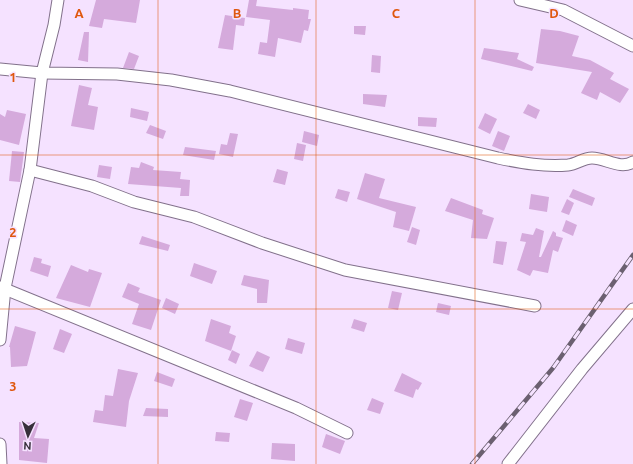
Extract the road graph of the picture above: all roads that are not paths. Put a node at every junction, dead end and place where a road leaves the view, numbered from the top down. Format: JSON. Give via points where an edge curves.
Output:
{"nodes":[{"id":1,"x":58,"y":0,"type":"edge"},
{"id":2,"x":520,"y":0,"type":"edge"},
{"id":3,"x":633,"y":46,"type":"edge"},
{"id":4,"x":0,"y":69,"type":"edge"},
{"id":5,"x":42,"y":73,"type":"junction"},
{"id":6,"x":633,"y":162,"type":"edge"},
{"id":7,"x":30,"y":170,"type":"junction"},
{"id":8,"x":3,"y":288,"type":"edge"},
{"id":9,"x":535,"y":306,"type":"dead end"},
{"id":10,"x":633,"y":309,"type":"edge"},
{"id":11,"x":0,"y":340,"type":"edge"},
{"id":12,"x":347,"y":433,"type":"dead end"},
{"id":13,"x":0,"y":444,"type":"edge"},
{"id":14,"x":1,"y":464,"type":"edge"},
{"id":15,"x":508,"y":464,"type":"edge"}],
"edges":[{"from":1,"to":5,"type":"street"},
{"from":2,"to":3,"type":"street","via":[[564,10]]},
{"from":4,"to":5,"type":"street"},
{"from":5,"to":6,"type":"street","via":[[117,74],[171,80],[230,91],[537,166],[568,165],[589,158],[622,165]]},
{"from":5,"to":7,"type":"street"},
{"from":7,"to":8,"type":"street"},
{"from":7,"to":9,"type":"street","via":[[92,186],[134,202],[194,217],[262,243],[345,270]]},
{"from":8,"to":11,"type":"street"},
{"from":8,"to":12,"type":"street","via":[[296,408]]},
{"from":10,"to":15,"type":"street","via":[[582,369]]},
{"from":13,"to":14,"type":"street"}]}
